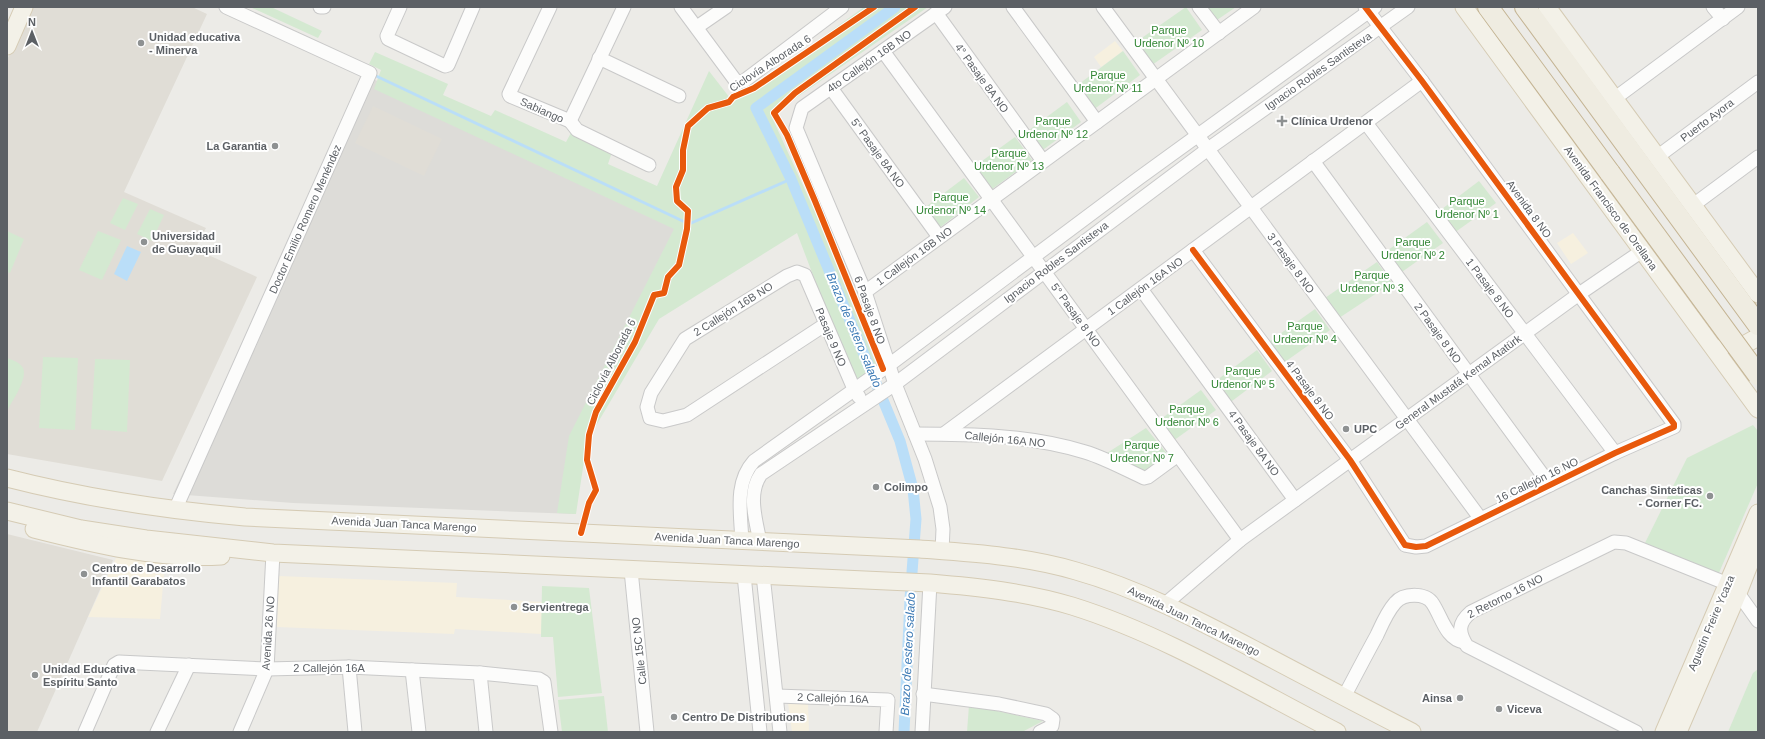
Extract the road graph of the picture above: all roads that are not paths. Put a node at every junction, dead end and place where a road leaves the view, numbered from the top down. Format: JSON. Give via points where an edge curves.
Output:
{"nodes":[{"id":1,"x":12,"y":7,"type":"edge"},
{"id":2,"x":24,"y":7,"type":"edge"},
{"id":3,"x":226,"y":7,"type":"edge"},
{"id":4,"x":320,"y":7,"type":"edge"},
{"id":5,"x":324,"y":7,"type":"edge"},
{"id":6,"x":400,"y":7,"type":"edge"},
{"id":7,"x":473,"y":7,"type":"edge"},
{"id":8,"x":550,"y":7,"type":"edge"},
{"id":9,"x":624,"y":7,"type":"edge"},
{"id":10,"x":681,"y":7,"type":"edge"},
{"id":11,"x":726,"y":7,"type":"edge"},
{"id":12,"x":842,"y":7,"type":"edge"},
{"id":13,"x":1013,"y":7,"type":"edge"},
{"id":14,"x":1103,"y":7,"type":"edge"},
{"id":15,"x":1199,"y":7,"type":"edge"},
{"id":16,"x":1254,"y":7,"type":"edge"},
{"id":17,"x":1408,"y":7,"type":"edge"},
{"id":18,"x":1464,"y":7,"type":"edge"},
{"id":19,"x":1488,"y":7,"type":"edge"},
{"id":20,"x":1524,"y":7,"type":"edge"},
{"id":21,"x":1547,"y":7,"type":"edge"},
{"id":22,"x":1713,"y":7,"type":"edge"},
{"id":23,"x":1738,"y":7,"type":"edge"},
{"id":24,"x":1369,"y":9,"type":"edge"},
{"id":25,"x":940,"y":10,"type":"edge"},
{"id":26,"x":7,"y":17,"type":"edge"},
{"id":27,"x":1722,"y":19,"type":"junction"},
{"id":28,"x":1380,"y":27,"type":"junction"},
{"id":29,"x":697,"y":28,"type":"junction"},
{"id":30,"x":1219,"y":33,"type":"junction"},
{"id":31,"x":7,"y":46,"type":"edge"},
{"id":32,"x":883,"y":51,"type":"junction"},
{"id":33,"x":599,"y":58,"type":"junction"},
{"id":34,"x":1156,"y":79,"type":"junction"},
{"id":35,"x":1422,"y":81,"type":"junction"},
{"id":36,"x":1758,"y":82,"type":"edge"},
{"id":37,"x":831,"y":88,"type":"junction"},
{"id":38,"x":679,"y":96,"type":"dead end"},
{"id":39,"x":1614,"y":99,"type":"junction"},
{"id":40,"x":798,"y":118,"type":"joint"},
{"id":41,"x":570,"y":121,"type":"junction"},
{"id":42,"x":1097,"y":122,"type":"junction"},
{"id":43,"x":1366,"y":123,"type":"junction"},
{"id":44,"x":1198,"y":137,"type":"junction"},
{"id":45,"x":1208,"y":149,"type":"junction"},
{"id":46,"x":1657,"y":157,"type":"junction"},
{"id":47,"x":1758,"y":157,"type":"edge"},
{"id":48,"x":1043,"y":162,"type":"junction"},
{"id":49,"x":1313,"y":162,"type":"junction"},
{"id":50,"x":649,"y":165,"type":"dead end"},
{"id":51,"x":991,"y":200,"type":"junction"},
{"id":52,"x":1692,"y":206,"type":"junction"},
{"id":53,"x":1251,"y":208,"type":"junction"},
{"id":54,"x":939,"y":237,"type":"junction"},
{"id":55,"x":1193,"y":250,"type":"junction"},
{"id":56,"x":1642,"y":251,"type":"junction"},
{"id":57,"x":1033,"y":257,"type":"junction"},
{"id":58,"x":797,"y":272,"type":"joint"},
{"id":59,"x":1044,"y":272,"type":"junction"},
{"id":60,"x":1141,"y":289,"type":"junction"},
{"id":61,"x":865,"y":292,"type":"junction"},
{"id":62,"x":1579,"y":294,"type":"junction"},
{"id":63,"x":1758,"y":294,"type":"edge"},
{"id":64,"x":826,"y":324,"type":"junction"},
{"id":65,"x":1758,"y":325,"type":"edge"},
{"id":66,"x":1699,"y":327,"type":"junction"},
{"id":67,"x":1086,"y":329,"type":"junction"},
{"id":68,"x":1524,"y":334,"type":"junction"},
{"id":69,"x":1758,"y":337,"type":"edge"},
{"id":70,"x":885,"y":368,"type":"junction"},
{"id":71,"x":1469,"y":374,"type":"junction"},
{"id":72,"x":1758,"y":375,"type":"edge"},
{"id":73,"x":892,"y":386,"type":"junction"},
{"id":74,"x":856,"y":388,"type":"junction"},
{"id":75,"x":866,"y":403,"type":"junction"},
{"id":76,"x":1758,"y":409,"type":"edge"},
{"id":77,"x":1407,"y":419,"type":"junction"},
{"id":78,"x":1674,"y":424,"type":"joint"},
{"id":79,"x":945,"y":433,"type":"junction"},
{"id":80,"x":915,"y":434,"type":"junction"},
{"id":81,"x":1615,"y":453,"type":"junction"},
{"id":82,"x":1178,"y":455,"type":"junction"},
{"id":83,"x":1350,"y":460,"type":"junction"},
{"id":84,"x":9,"y":478,"type":"edge"},
{"id":85,"x":1550,"y":485,"type":"junction"},
{"id":86,"x":1296,"y":500,"type":"junction"},
{"id":87,"x":175,"y":510,"type":"junction"},
{"id":88,"x":7,"y":511,"type":"edge"},
{"id":89,"x":1758,"y":513,"type":"edge"},
{"id":90,"x":1480,"y":518,"type":"junction"},
{"id":91,"x":7,"y":522,"type":"edge"},
{"id":92,"x":1240,"y":540,"type":"junction"},
{"id":93,"x":742,"y":542,"type":"junction"},
{"id":94,"x":760,"y":542,"type":"junction"},
{"id":95,"x":1758,"y":542,"type":"edge"},
{"id":96,"x":1405,"y":545,"type":"joint"},
{"id":97,"x":942,"y":551,"type":"junction"},
{"id":98,"x":273,"y":552,"type":"junction"},
{"id":99,"x":631,"y":570,"type":"junction"},
{"id":100,"x":744,"y":575,"type":"junction"},
{"id":101,"x":763,"y":575,"type":"junction"},
{"id":102,"x":926,"y":583,"type":"junction"},
{"id":103,"x":1733,"y":589,"type":"junction"},
{"id":104,"x":1164,"y":605,"type":"junction"},
{"id":105,"x":1758,"y":621,"type":"edge"},
{"id":106,"x":1464,"y":642,"type":"junction"},
{"id":107,"x":189,"y":665,"type":"junction"},
{"id":108,"x":349,"y":667,"type":"junction"},
{"id":109,"x":267,"y":669,"type":"junction"},
{"id":110,"x":412,"y":670,"type":"junction"},
{"id":111,"x":480,"y":673,"type":"junction"},
{"id":112,"x":923,"y":694,"type":"junction"},
{"id":113,"x":777,"y":696,"type":"junction"},
{"id":114,"x":1344,"y":697,"type":"junction"},
{"id":115,"x":85,"y":732,"type":"edge"},
{"id":116,"x":157,"y":732,"type":"edge"},
{"id":117,"x":240,"y":732,"type":"edge"},
{"id":118,"x":355,"y":732,"type":"edge"},
{"id":119,"x":419,"y":732,"type":"edge"},
{"id":120,"x":486,"y":732,"type":"edge"},
{"id":121,"x":550,"y":732,"type":"edge"},
{"id":122,"x":647,"y":732,"type":"edge"},
{"id":123,"x":760,"y":732,"type":"edge"},
{"id":124,"x":780,"y":732,"type":"edge"},
{"id":125,"x":886,"y":732,"type":"edge"},
{"id":126,"x":922,"y":732,"type":"edge"},
{"id":127,"x":1040,"y":732,"type":"edge"},
{"id":128,"x":1337,"y":732,"type":"edge"},
{"id":129,"x":1412,"y":732,"type":"edge"},
{"id":130,"x":1636,"y":732,"type":"edge"},
{"id":131,"x":1664,"y":732,"type":"edge"},
{"id":132,"x":1678,"y":732,"type":"edge"}],
"edges":[{"from":1,"to":26,"type":"main road"},
{"from":2,"to":31,"type":"main road"},
{"from":3,"to":87,"type":"street","name":"Doctor Emilio Romero Menéndez","via":[[370,73]]},
{"from":4,"to":5,"type":"street"},
{"from":6,"to":7,"type":"street","via":[[388,39],[445,66],[448,65]]},
{"from":8,"to":41,"type":"street","name":"Sabiango","via":[[509,94]]},
{"from":9,"to":33,"type":"street","name":"Sabiango"},
{"from":10,"to":29,"type":"street"},
{"from":11,"to":29,"type":"street"},
{"from":12,"to":29,"type":"street","via":[[740,82],[735,80]]},
{"from":13,"to":42,"type":"street"},
{"from":14,"to":34,"type":"street","name":"3 Pasaje 8 NO"},
{"from":15,"to":30,"type":"street"},
{"from":16,"to":30,"type":"street","name":"1 Callejón 16B NO"},
{"from":17,"to":28,"type":"street","name":"Ignacio Robles Santisteva"},
{"from":18,"to":56,"type":"main road","name":"Avenida Francisco de Orellana"},
{"from":19,"to":72,"type":"highway","name":"Avenida Francisco de Orellana","bridge":true},
{"from":20,"to":65,"type":"highway"},
{"from":21,"to":39,"type":"main road"},
{"from":22,"to":27,"type":"street"},
{"from":23,"to":27,"type":"street"},
{"from":24,"to":28,"type":"street","name":"Avenida 8 NO"},
{"from":24,"to":44,"type":"street","name":"Ignacio Robles Santisteva"},
{"from":25,"to":32,"type":"street","name":"4to Callejón 16B NO"},
{"from":25,"to":48,"type":"street","name":"4° Pasaje 8A NO"},
{"from":27,"to":39,"type":"street"},
{"from":28,"to":35,"type":"street","name":"Avenida 8 NO"},
{"from":28,"to":45,"type":"street","name":"Ignacio Robles Santisteva"},
{"from":30,"to":34,"type":"street","name":"1 Callejón 16B NO"},
{"from":32,"to":37,"type":"street","name":"4to Callejón 16B NO"},
{"from":32,"to":51,"type":"street","name":"5° Pasaje 8 NO"},
{"from":33,"to":38,"type":"street"},
{"from":33,"to":41,"type":"street","name":"Sabiango"},
{"from":34,"to":42,"type":"street","name":"1 Callejón 16B NO"},
{"from":34,"to":44,"type":"street","name":"3 Pasaje 8 NO"},
{"from":35,"to":43,"type":"street","name":"1 Callejón 16A NO"},
{"from":35,"to":62,"type":"street","name":"Avenida 8 NO"},
{"from":36,"to":46,"type":"street","name":"Puerto Ayora"},
{"from":37,"to":40,"type":"street","name":"4to Callejón 16B NO","via":[[802,108]]},
{"from":37,"to":54,"type":"street","name":"5° Pasaje 8A NO"},
{"from":39,"to":46,"type":"main road"},
{"from":40,"to":61,"type":"street","name":"6 Pasaje 8 NO","via":[[796,128]]},
{"from":41,"to":50,"type":"street","via":[[577,130]]},
{"from":42,"to":48,"type":"street","name":"1 Callejón 16B NO"},
{"from":43,"to":49,"type":"street","name":"1 Callejón 16A NO"},
{"from":43,"to":68,"type":"street","name":"1 Pasaje 8 NO"},
{"from":44,"to":45,"type":"street","name":"3 Pasaje 8 NO"},
{"from":44,"to":57,"type":"street","name":"Ignacio Robles Santisteva"},
{"from":45,"to":53,"type":"street","name":"3 Pasaje 8 NO"},
{"from":45,"to":59,"type":"street","name":"Ignacio Robles Santisteva"},
{"from":46,"to":52,"type":"main road"},
{"from":47,"to":52,"type":"street"},
{"from":48,"to":51,"type":"street","name":"1 Callejón 16B NO"},
{"from":49,"to":53,"type":"street","name":"1 Callejón 16A NO"},
{"from":49,"to":71,"type":"street","name":"2 Pasaje 8 NO"},
{"from":51,"to":54,"type":"street","name":"1 Callejón 16B NO"},
{"from":51,"to":57,"type":"street","name":"5° Pasaje 8 NO"},
{"from":52,"to":63,"type":"main road"},
{"from":53,"to":55,"type":"street","name":"1 Callejón 16A NO"},
{"from":53,"to":77,"type":"street","name":"3 Pasaje 8 NO"},
{"from":54,"to":61,"type":"street","name":"1 Callejón 16B NO"},
{"from":55,"to":60,"type":"street","name":"1 Callejón 16A NO"},
{"from":55,"to":83,"type":"street","name":"4 Pasaje 8 NO"},
{"from":56,"to":62,"type":"street","name":"General Mustafá Kemal Atatürk"},
{"from":56,"to":66,"type":"main road","name":"Avenida Francisco de Orellana"},
{"from":57,"to":59,"type":"street","name":"5° Pasaje 8 NO"},
{"from":57,"to":70,"type":"street","name":"Ignacio Robles Santisteva"},
{"from":58,"to":64,"type":"street","name":"Pasaje 9 NO","via":[[805,275]]},
{"from":58,"to":64,"type":"street","name":"2 Callejón 16B NO","via":[[786,276],[684,339],[651,393],[647,407],[650,418],[663,421],[687,415]]},
{"from":59,"to":67,"type":"street","name":"5° Pasaje 8 NO"},
{"from":59,"to":73,"type":"street","name":"Ignacio Robles Santisteva"},
{"from":60,"to":67,"type":"street","name":"1 Callejón 16A NO"},
{"from":60,"to":86,"type":"street","name":"4 Pasaje 8A NO"},
{"from":61,"to":70,"type":"street","name":"6 Pasaje 8 NO"},
{"from":62,"to":68,"type":"street","name":"General Mustafá Kemal Atatürk"},
{"from":62,"to":78,"type":"street","name":"Avenida 8 NO"},
{"from":64,"to":74,"type":"street","name":"Pasaje 9 NO"},
{"from":66,"to":69,"type":"main road","via":[[1714,339],[1732,346],[1747,344]]},
{"from":66,"to":76,"type":"main road","name":"Avenida Francisco de Orellana"},
{"from":67,"to":79,"type":"street","name":"1 Callejón 16A NO"},
{"from":67,"to":82,"type":"street","name":"5° Pasaje 8 NO"},
{"from":68,"to":71,"type":"street","name":"General Mustafá Kemal Atatürk"},
{"from":68,"to":81,"type":"street","name":"1 Pasaje 8 NO"},
{"from":70,"to":73,"type":"street","name":"6 Pasaje 8 NO"},
{"from":70,"to":74,"type":"street","name":"Ignacio Robles Santisteva"},
{"from":71,"to":77,"type":"street","name":"General Mustafá Kemal Atatürk"},
{"from":71,"to":85,"type":"street","name":"2 Pasaje 8 NO"},
{"from":73,"to":75,"type":"street","name":"Ignacio Robles Santisteva"},
{"from":73,"to":80,"type":"street","name":"6 Pasaje 8 NO"},
{"from":74,"to":75,"type":"street","name":"Pasaje 9 NO"},
{"from":74,"to":93,"type":"street","name":"Ignacio Robles Santisteva","via":[[749,467],[741,488]]},
{"from":75,"to":94,"type":"street","name":"Ignacio Robles Santisteva","via":[[761,474],[753,498]]},
{"from":77,"to":83,"type":"street","name":"General Mustafá Kemal Atatürk"},
{"from":77,"to":90,"type":"street","name":"3 Pasaje 8 NO"},
{"from":78,"to":81,"type":"street","name":"16 Callejón 16 NO","via":[[1670,429]]},
{"from":79,"to":80,"type":"street","name":"Callejón 16A NO"},
{"from":79,"to":82,"type":"street","name":"Callejón 16A NO","via":[[1038,441],[1065,447],[1086,452],[1144,478]]},
{"from":80,"to":97,"type":"street","name":"6 Pasaje 8 NO","via":[[940,507],[944,529]]},
{"from":81,"to":85,"type":"street","name":"16 Callejón 16 NO"},
{"from":82,"to":92,"type":"street","name":"5° Pasaje 8 NO"},
{"from":83,"to":86,"type":"street","name":"General Mustafá Kemal Atatürk"},
{"from":83,"to":96,"type":"street","name":"4 Pasaje 8 NO"},
{"from":84,"to":87,"type":"main road","name":"Avenida Juan Tanca Marengo","via":[[87,496]]},
{"from":85,"to":90,"type":"street","name":"16 Callejón 16 NO"},
{"from":86,"to":92,"type":"street","name":"General Mustafá Kemal Atatürk"},
{"from":87,"to":93,"type":"main road","name":"Avenida Juan Tanca Marengo","via":[[245,517]]},
{"from":88,"to":98,"type":"main road","via":[[81,529],[146,539]]},
{"from":89,"to":103,"type":"main road","name":"Agustín Freire Ycaza"},
{"from":90,"to":96,"type":"street","name":"16 Callejón 16 NO","via":[[1426,546]]},
{"from":91,"to":98,"type":"main road","via":[[79,541],[196,558]]},
{"from":92,"to":104,"type":"street","name":"General Mustafá Kemal Atatürk"},
{"from":93,"to":94,"type":"main road","name":"Avenida Juan Tanca Marengo"},
{"from":94,"to":97,"type":"main road","name":"Avenida Juan Tanca Marengo"},
{"from":95,"to":103,"type":"main road","name":"Agustín Freire Ycaza"},
{"from":97,"to":104,"type":"main road","name":"Avenida Juan Tanca Marengo","via":[[1001,555],[1076,571],[1138,592]]},
{"from":98,"to":99,"type":"main road"},
{"from":98,"to":109,"type":"street","name":"Avenida 26 NO"},
{"from":99,"to":100,"type":"main road"},
{"from":99,"to":122,"type":"street","name":"Calle 15C NO"},
{"from":100,"to":101,"type":"main road"},
{"from":100,"to":123,"type":"street"},
{"from":101,"to":102,"type":"main road"},
{"from":101,"to":113,"type":"street"},
{"from":102,"to":112,"type":"street"},
{"from":102,"to":128,"type":"main road","via":[[1027,595],[1072,606],[1126,626],[1174,648]]},
{"from":103,"to":105,"type":"street"},
{"from":103,"to":106,"type":"street","name":"2 Retorno 16 NO","via":[[1626,543],[1614,542],[1471,612],[1463,618],[1460,625]]},
{"from":103,"to":131,"type":"main road","name":"Agustín Freire Ycaza"},
{"from":103,"to":132,"type":"main road","name":"Agustín Freire Ycaza"},
{"from":104,"to":114,"type":"main road","name":"Avenida Juan Tanca Marengo","via":[[1224,633]]},
{"from":106,"to":114,"type":"street","via":[[1456,641],[1450,636],[1432,602],[1418,595],[1396,601]]},
{"from":106,"to":130,"type":"street","via":[[1467,646]]},
{"from":107,"to":109,"type":"street","name":"2 Callejón 16A"},
{"from":107,"to":115,"type":"street","name":"2 Callejón 16A","via":[[119,662],[114,665]]},
{"from":107,"to":116,"type":"street"},
{"from":108,"to":109,"type":"street","name":"2 Callejón 16A"},
{"from":108,"to":110,"type":"street","name":"2 Callejón 16A"},
{"from":108,"to":118,"type":"street"},
{"from":109,"to":117,"type":"street","name":"Avenida 26 NO"},
{"from":110,"to":111,"type":"street","name":"2 Callejón 16A"},
{"from":110,"to":119,"type":"street"},
{"from":111,"to":120,"type":"street"},
{"from":111,"to":121,"type":"street","name":"2 Callejón 16A","via":[[539,679],[544,682]]},
{"from":112,"to":126,"type":"street"},
{"from":112,"to":127,"type":"street","via":[[999,704],[1046,714],[1053,719],[1052,726]]},
{"from":113,"to":124,"type":"street"},
{"from":113,"to":125,"type":"street","name":"2 Callejón 16A","via":[[888,700]]},
{"from":114,"to":129,"type":"main road","name":"Avenida Juan Tanca Marengo"}]}
